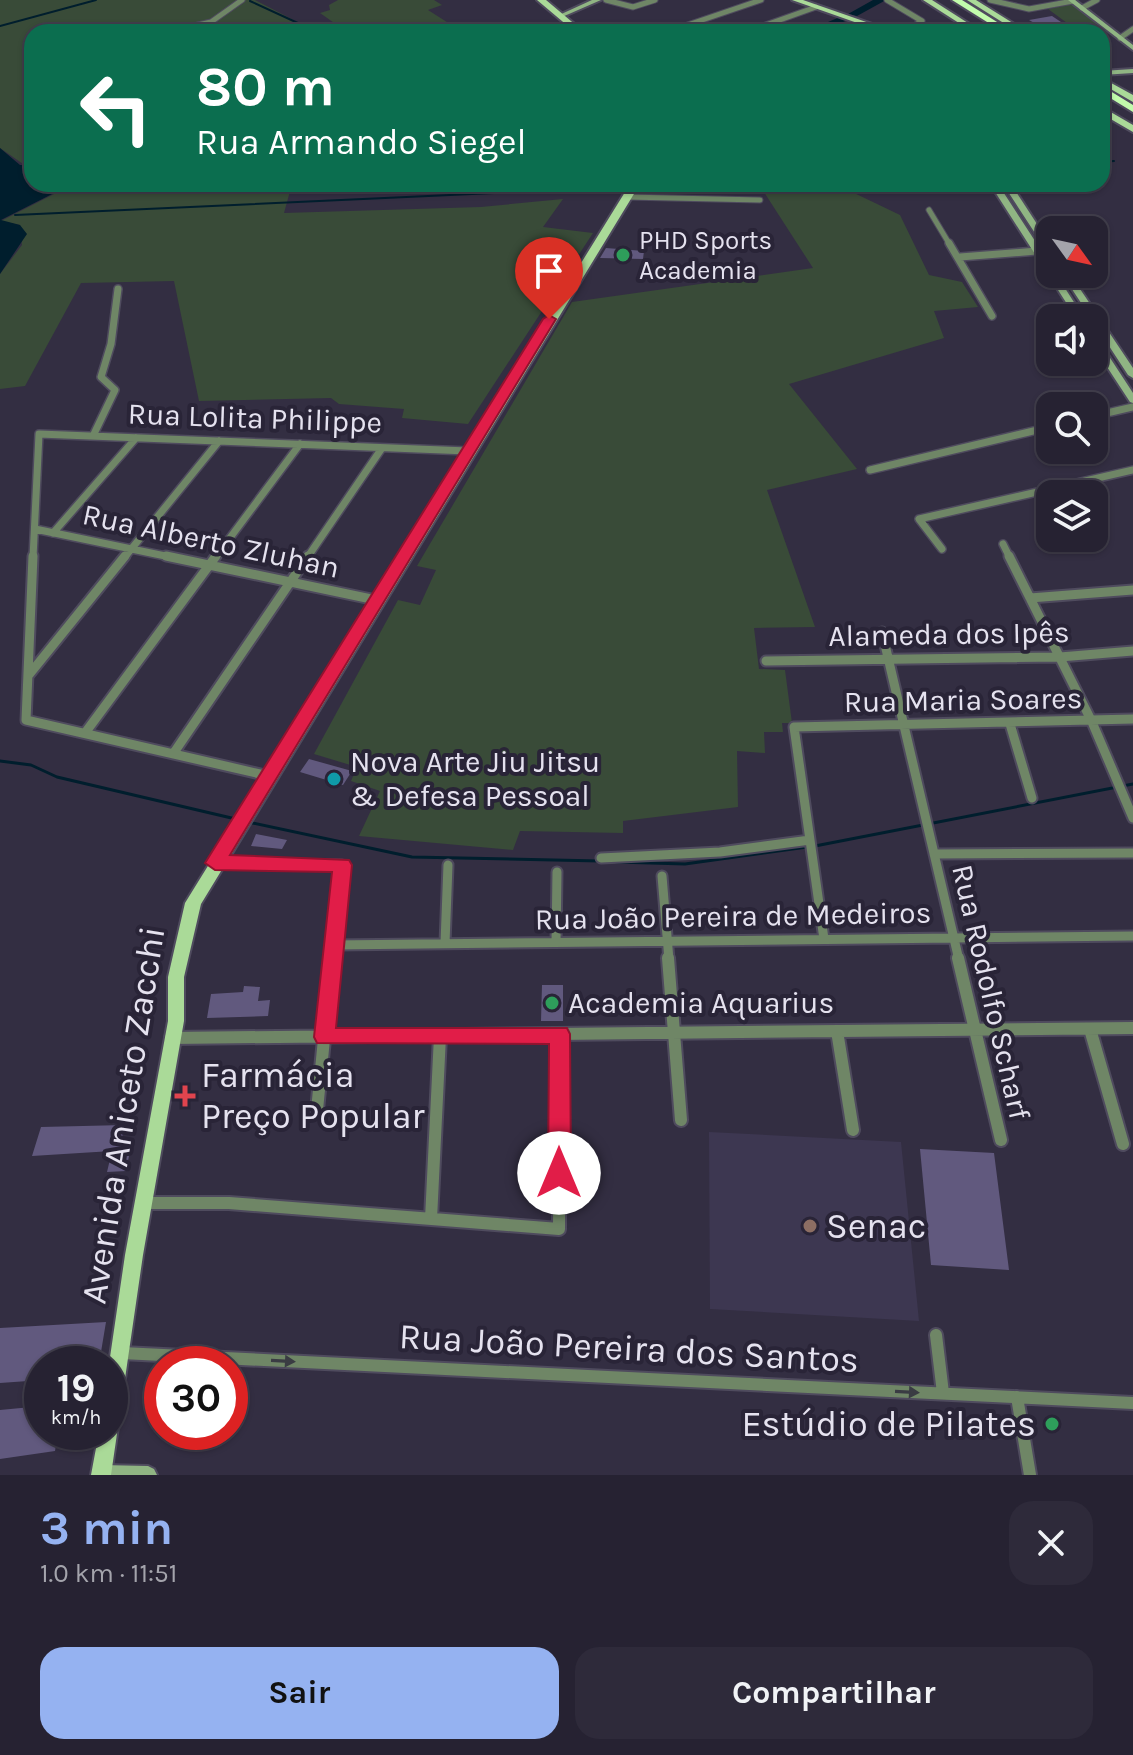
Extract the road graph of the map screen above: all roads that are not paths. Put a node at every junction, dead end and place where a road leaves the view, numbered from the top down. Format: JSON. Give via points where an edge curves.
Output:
{"nodes":[{"id":1,"x":242,"y":0,"type":"edge"},
{"id":2,"x":541,"y":0,"type":"edge"},
{"id":3,"x":598,"y":0,"type":"edge"},
{"id":4,"x":606,"y":0,"type":"edge"},
{"id":5,"x":655,"y":0,"type":"edge"},
{"id":6,"x":761,"y":0,"type":"edge"},
{"id":7,"x":796,"y":0,"type":"edge"},
{"id":8,"x":887,"y":0,"type":"edge"},
{"id":9,"x":927,"y":0,"type":"edge"},
{"id":10,"x":946,"y":0,"type":"edge"},
{"id":11,"x":956,"y":0,"type":"edge"},
{"id":12,"x":971,"y":0,"type":"edge"},
{"id":13,"x":1097,"y":0,"type":"edge"},
{"id":14,"x":992,"y":1,"type":"edge"},
{"id":15,"x":1072,"y":1,"type":"edge"},
{"id":16,"x":813,"y":4,"type":"edge"},
{"id":17,"x":1082,"y":8,"type":"junction"},
{"id":18,"x":986,"y":9,"type":"junction"},
{"id":19,"x":560,"y":16,"type":"junction"},
{"id":20,"x":202,"y":24,"type":"edge"},
{"id":21,"x":570,"y":24,"type":"edge"},
{"id":22,"x":691,"y":24,"type":"edge"},
{"id":23,"x":765,"y":24,"type":"edge"},
{"id":24,"x":869,"y":24,"type":"edge"},
{"id":25,"x":917,"y":24,"type":"edge"},
{"id":26,"x":965,"y":24,"type":"edge"},
{"id":27,"x":985,"y":24,"type":"edge"},
{"id":28,"x":996,"y":24,"type":"edge"},
{"id":29,"x":1010,"y":24,"type":"edge"},
{"id":30,"x":1102,"y":24,"type":"edge"},
{"id":31,"x":1133,"y":29,"type":"edge"},
{"id":32,"x":1110,"y":30,"type":"edge"},
{"id":33,"x":1120,"y":38,"type":"junction"},
{"id":34,"x":1133,"y":48,"type":"edge"},
{"id":35,"x":1133,"y":71,"type":"edge"},
{"id":36,"x":1110,"y":72,"type":"edge"},
{"id":37,"x":1110,"y":85,"type":"edge"},
{"id":38,"x":1110,"y":94,"type":"edge"},
{"id":39,"x":1133,"y":99,"type":"edge"},
{"id":40,"x":1110,"y":101,"type":"edge"},
{"id":41,"x":1133,"y":109,"type":"edge"},
{"id":42,"x":1110,"y":115,"type":"edge"},
{"id":43,"x":1133,"y":116,"type":"edge"},
{"id":44,"x":1133,"y":129,"type":"edge"},
{"id":45,"x":631,"y":192,"type":"edge"},
{"id":46,"x":999,"y":192,"type":"edge"},
{"id":47,"x":1012,"y":192,"type":"edge"},
{"id":48,"x":628,"y":197,"type":"junction"},
{"id":49,"x":760,"y":200,"type":"dead end"},
{"id":50,"x":929,"y":210,"type":"dead end"},
{"id":51,"x":1036,"y":229,"type":"edge"},
{"id":52,"x":1036,"y":249,"type":"edge"},
{"id":53,"x":1036,"y":251,"type":"edge"},
{"id":54,"x":960,"y":257,"type":"junction"},
{"id":55,"x":1075,"y":288,"type":"edge"},
{"id":56,"x":118,"y":289,"type":"dead end"},
{"id":57,"x":992,"y":316,"type":"dead end"},
{"id":58,"x":1111,"y":342,"type":"joint"},
{"id":59,"x":1108,"y":362,"type":"edge"},
{"id":60,"x":1133,"y":375,"type":"edge"},
{"id":61,"x":1133,"y":400,"type":"edge"},
{"id":62,"x":1133,"y":407,"type":"edge"},
{"id":63,"x":1108,"y":413,"type":"edge"},
{"id":64,"x":1036,"y":430,"type":"edge"},
{"id":65,"x":93,"y":436,"type":"junction"},
{"id":66,"x":136,"y":438,"type":"junction"},
{"id":67,"x":219,"y":441,"type":"junction"},
{"id":68,"x":300,"y":444,"type":"junction"},
{"id":69,"x":382,"y":448,"type":"junction"},
{"id":70,"x":468,"y":451,"type":"junction"},
{"id":71,"x":870,"y":470,"type":"dead end"},
{"id":72,"x":1133,"y":470,"type":"edge"},
{"id":73,"x":35,"y":529,"type":"junction"},
{"id":74,"x":53,"y":533,"type":"junction"},
{"id":75,"x":1003,"y":544,"type":"dead end"},
{"id":76,"x":131,"y":549,"type":"junction"},
{"id":77,"x":942,"y":549,"type":"dead end"},
{"id":78,"x":210,"y":565,"type":"junction"},
{"id":79,"x":290,"y":582,"type":"junction"},
{"id":80,"x":1133,"y":590,"type":"edge"},
{"id":81,"x":1030,"y":598,"type":"junction"},
{"id":82,"x":376,"y":600,"type":"junction"},
{"id":83,"x":882,"y":632,"type":"dead end"},
{"id":84,"x":1133,"y":651,"type":"edge"},
{"id":85,"x":1060,"y":657,"type":"junction"},
{"id":86,"x":889,"y":660,"type":"junction"},
{"id":87,"x":766,"y":661,"type":"dead end"},
{"id":88,"x":28,"y":676,"type":"junction"},
{"id":89,"x":1133,"y":719,"type":"edge"},
{"id":90,"x":1092,"y":722,"type":"junction"},
{"id":91,"x":1010,"y":724,"type":"junction"},
{"id":92,"x":904,"y":726,"type":"junction"},
{"id":93,"x":85,"y":733,"type":"junction"},
{"id":94,"x":173,"y":754,"type":"junction"},
{"id":95,"x":269,"y":776,"type":"junction"},
{"id":96,"x":1032,"y":798,"type":"dead end"},
{"id":97,"x":1133,"y":818,"type":"edge"},
{"id":98,"x":811,"y":845,"type":"junction"},
{"id":99,"x":1133,"y":853,"type":"edge"},
{"id":100,"x":934,"y":854,"type":"junction"},
{"id":101,"x":601,"y":858,"type":"dead end"},
{"id":102,"x":215,"y":863,"type":"junction"},
{"id":103,"x":448,"y":865,"type":"dead end"},
{"id":104,"x":557,"y":872,"type":"dead end"},
{"id":105,"x":662,"y":876,"type":"dead end"},
{"id":106,"x":1133,"y":936,"type":"edge"},
{"id":107,"x":953,"y":938,"type":"junction"},
{"id":108,"x":824,"y":939,"type":"junction"},
{"id":109,"x":667,"y":941,"type":"junction"},
{"id":110,"x":556,"y":942,"type":"junction"},
{"id":111,"x":445,"y":943,"type":"junction"},
{"id":112,"x":334,"y":945,"type":"junction"},
{"id":113,"x":1133,"y":1028,"type":"edge"},
{"id":114,"x":1090,"y":1029,"type":"junction"},
{"id":115,"x":975,"y":1030,"type":"junction"},
{"id":116,"x":837,"y":1031,"type":"junction"},
{"id":117,"x":674,"y":1033,"type":"junction"},
{"id":118,"x":560,"y":1034,"type":"junction"},
{"id":119,"x":440,"y":1036,"type":"junction"},
{"id":120,"x":324,"y":1037,"type":"junction"},
{"id":121,"x":171,"y":1038,"type":"junction"},
{"id":122,"x":317,"y":1110,"type":"dead end"},
{"id":123,"x":681,"y":1120,"type":"dead end"},
{"id":124,"x":853,"y":1130,"type":"dead end"},
{"id":125,"x":1001,"y":1140,"type":"dead end"},
{"id":126,"x":1123,"y":1144,"type":"dead end"},
{"id":127,"x":143,"y":1203,"type":"junction"},
{"id":128,"x":431,"y":1219,"type":"junction"},
{"id":129,"x":936,"y":1335,"type":"dead end"},
{"id":130,"x":123,"y":1346,"type":"edge"},
{"id":131,"x":128,"y":1353,"type":"edge"},
{"id":132,"x":943,"y":1393,"type":"junction"},
{"id":133,"x":1017,"y":1397,"type":"junction"},
{"id":134,"x":1133,"y":1403,"type":"edge"},
{"id":135,"x":106,"y":1450,"type":"edge"},
{"id":136,"x":101,"y":1474,"type":"edge"},
{"id":137,"x":148,"y":1475,"type":"edge"},
{"id":138,"x":1030,"y":1475,"type":"edge"}],
"edges":[{"from":1,"to":20,"type":"street"},
{"from":2,"to":19,"type":"main road"},
{"from":3,"to":19,"type":"main road"},
{"from":4,"to":5,"type":"street","via":[[633,7]]},
{"from":6,"to":22,"type":"street"},
{"from":7,"to":16,"type":"main road"},
{"from":8,"to":25,"type":"street","via":[[922,21]]},
{"from":9,"to":26,"type":"main road"},
{"from":10,"to":27,"type":"highway"},
{"from":11,"to":28,"type":"highway"},
{"from":12,"to":18,"type":"main road"},
{"from":13,"to":17,"type":"street"},
{"from":14,"to":15,"type":"street","via":[[1029,9]]},
{"from":14,"to":18,"type":"street"},
{"from":15,"to":17,"type":"main road"},
{"from":16,"to":23,"type":"street"},
{"from":16,"to":24,"type":"main road"},
{"from":17,"to":30,"type":"main road"},
{"from":18,"to":29,"type":"main road"},
{"from":19,"to":21,"type":"main road"},
{"from":31,"to":33,"type":"street"},
{"from":32,"to":33,"type":"main road"},
{"from":33,"to":34,"type":"main road"},
{"from":35,"to":36,"type":"main road"},
{"from":37,"to":39,"type":"main road"},
{"from":38,"to":41,"type":"highway"},
{"from":40,"to":43,"type":"highway"},
{"from":42,"to":44,"type":"main road"},
{"from":45,"to":48,"type":"main road","name":"Avenida Aniceto Zacchi"},
{"from":46,"to":52,"type":"main road"},
{"from":47,"to":51,"type":"main road"},
{"from":48,"to":49,"type":"street"},
{"from":48,"to":70,"type":"main road","name":"Avenida Aniceto Zacchi"},
{"from":50,"to":54,"type":"street"},
{"from":53,"to":54,"type":"street"},
{"from":54,"to":57,"type":"street"},
{"from":55,"to":58,"type":"main road"},
{"from":56,"to":65,"type":"street","via":[[101,377],[115,390]]},
{"from":58,"to":60,"type":"main road"},
{"from":59,"to":61,"type":"main road"},
{"from":62,"to":63,"type":"street"},
{"from":64,"to":71,"type":"street"},
{"from":65,"to":66,"type":"street","name":"Rua Lolita Philippe"},
{"from":65,"to":73,"type":"street","name":"Rua Lolita Philippe","via":[[39,434]]},
{"from":66,"to":67,"type":"street","name":"Rua Lolita Philippe"},
{"from":66,"to":74,"type":"street"},
{"from":67,"to":68,"type":"street","name":"Rua Lolita Philippe"},
{"from":67,"to":76,"type":"street"},
{"from":68,"to":69,"type":"street","name":"Rua Lolita Philippe"},
{"from":68,"to":78,"type":"street"},
{"from":69,"to":70,"type":"street","name":"Rua Lolita Philippe"},
{"from":69,"to":79,"type":"street"},
{"from":70,"to":82,"type":"main road","name":"Avenida Aniceto Zacchi"},
{"from":72,"to":77,"type":"street","via":[[919,519]]},
{"from":73,"to":74,"type":"street","name":"Rua Alberto Zluhan"},
{"from":73,"to":88,"type":"street"},
{"from":74,"to":76,"type":"street","name":"Rua Alberto Zluhan"},
{"from":75,"to":81,"type":"street"},
{"from":76,"to":78,"type":"street","name":"Rua Alberto Zluhan"},
{"from":76,"to":88,"type":"street"},
{"from":78,"to":79,"type":"street","name":"Rua Alberto Zluhan"},
{"from":78,"to":93,"type":"street"},
{"from":79,"to":82,"type":"street","name":"Rua Alberto Zluhan"},
{"from":79,"to":94,"type":"street"},
{"from":80,"to":81,"type":"street"},
{"from":81,"to":85,"type":"street"},
{"from":82,"to":95,"type":"main road","name":"Avenida Aniceto Zacchi"},
{"from":83,"to":86,"type":"street","name":"Rua Rodolfo Scharf"},
{"from":84,"to":85,"type":"street","name":"Alameda dos Ipês"},
{"from":85,"to":86,"type":"street","name":"Alameda dos Ipês"},
{"from":85,"to":90,"type":"street"},
{"from":86,"to":87,"type":"street","name":"Alameda dos Ipês"},
{"from":86,"to":92,"type":"street","name":"Rua Rodolfo Scharf"},
{"from":88,"to":93,"type":"street","via":[[26,720]]},
{"from":89,"to":90,"type":"street","name":"Rua Maria Soares"},
{"from":90,"to":91,"type":"street","name":"Rua Maria Soares"},
{"from":90,"to":97,"type":"street"},
{"from":91,"to":92,"type":"street","name":"Rua Maria Soares"},
{"from":91,"to":96,"type":"street"},
{"from":92,"to":98,"type":"street","name":"Rua Maria Soares","via":[[794,727]]},
{"from":92,"to":100,"type":"street","name":"Rua Rodolfo Scharf"},
{"from":93,"to":94,"type":"street"},
{"from":94,"to":95,"type":"street"},
{"from":95,"to":102,"type":"main road","name":"Avenida Aniceto Zacchi"},
{"from":98,"to":101,"type":"street"},
{"from":98,"to":108,"type":"street"},
{"from":99,"to":100,"type":"street"},
{"from":100,"to":107,"type":"street","name":"Rua Rodolfo Scharf"},
{"from":102,"to":112,"type":"street","via":[[342,865]]},
{"from":102,"to":121,"type":"main road","name":"Avenida Aniceto Zacchi","via":[[185,928]]},
{"from":103,"to":111,"type":"street"},
{"from":104,"to":110,"type":"street"},
{"from":105,"to":109,"type":"street"},
{"from":106,"to":107,"type":"street","name":"Rua João Pereira de Medeiros"},
{"from":107,"to":108,"type":"street","name":"Rua João Pereira de Medeiros"},
{"from":107,"to":115,"type":"street","name":"Rua Rodolfo Scharf"},
{"from":108,"to":109,"type":"street","name":"Rua João Pereira de Medeiros"},
{"from":109,"to":110,"type":"street","name":"Rua João Pereira de Medeiros"},
{"from":109,"to":117,"type":"street"},
{"from":110,"to":111,"type":"street","name":"Rua João Pereira de Medeiros"},
{"from":111,"to":112,"type":"street","name":"Rua João Pereira de Medeiros"},
{"from":112,"to":120,"type":"street"},
{"from":113,"to":114,"type":"street"},
{"from":114,"to":115,"type":"street"},
{"from":114,"to":126,"type":"street"},
{"from":115,"to":116,"type":"street"},
{"from":115,"to":125,"type":"street","name":"Rua Rodolfo Scharf"},
{"from":116,"to":117,"type":"street"},
{"from":116,"to":124,"type":"street"},
{"from":117,"to":118,"type":"street"},
{"from":117,"to":123,"type":"street"},
{"from":118,"to":119,"type":"street"},
{"from":118,"to":128,"type":"street","via":[[559,1229]]},
{"from":119,"to":120,"type":"street"},
{"from":119,"to":128,"type":"street"},
{"from":120,"to":121,"type":"street"},
{"from":120,"to":122,"type":"street"},
{"from":121,"to":127,"type":"main road","name":"Avenida Aniceto Zacchi"},
{"from":127,"to":128,"type":"street","via":[[229,1203]]},
{"from":127,"to":130,"type":"main road","name":"Avenida Aniceto Zacchi"},
{"from":129,"to":132,"type":"street"},
{"from":131,"to":132,"type":"street","name":"Rua João Pereira dos Santos","one_way":true},
{"from":132,"to":133,"type":"street","name":"Rua João Pereira dos Santos"},
{"from":133,"to":134,"type":"street","name":"Rua João Pereira dos Santos"},
{"from":133,"to":138,"type":"street"},
{"from":135,"to":136,"type":"main road"},
{"from":136,"to":137,"type":"main road"}]}
